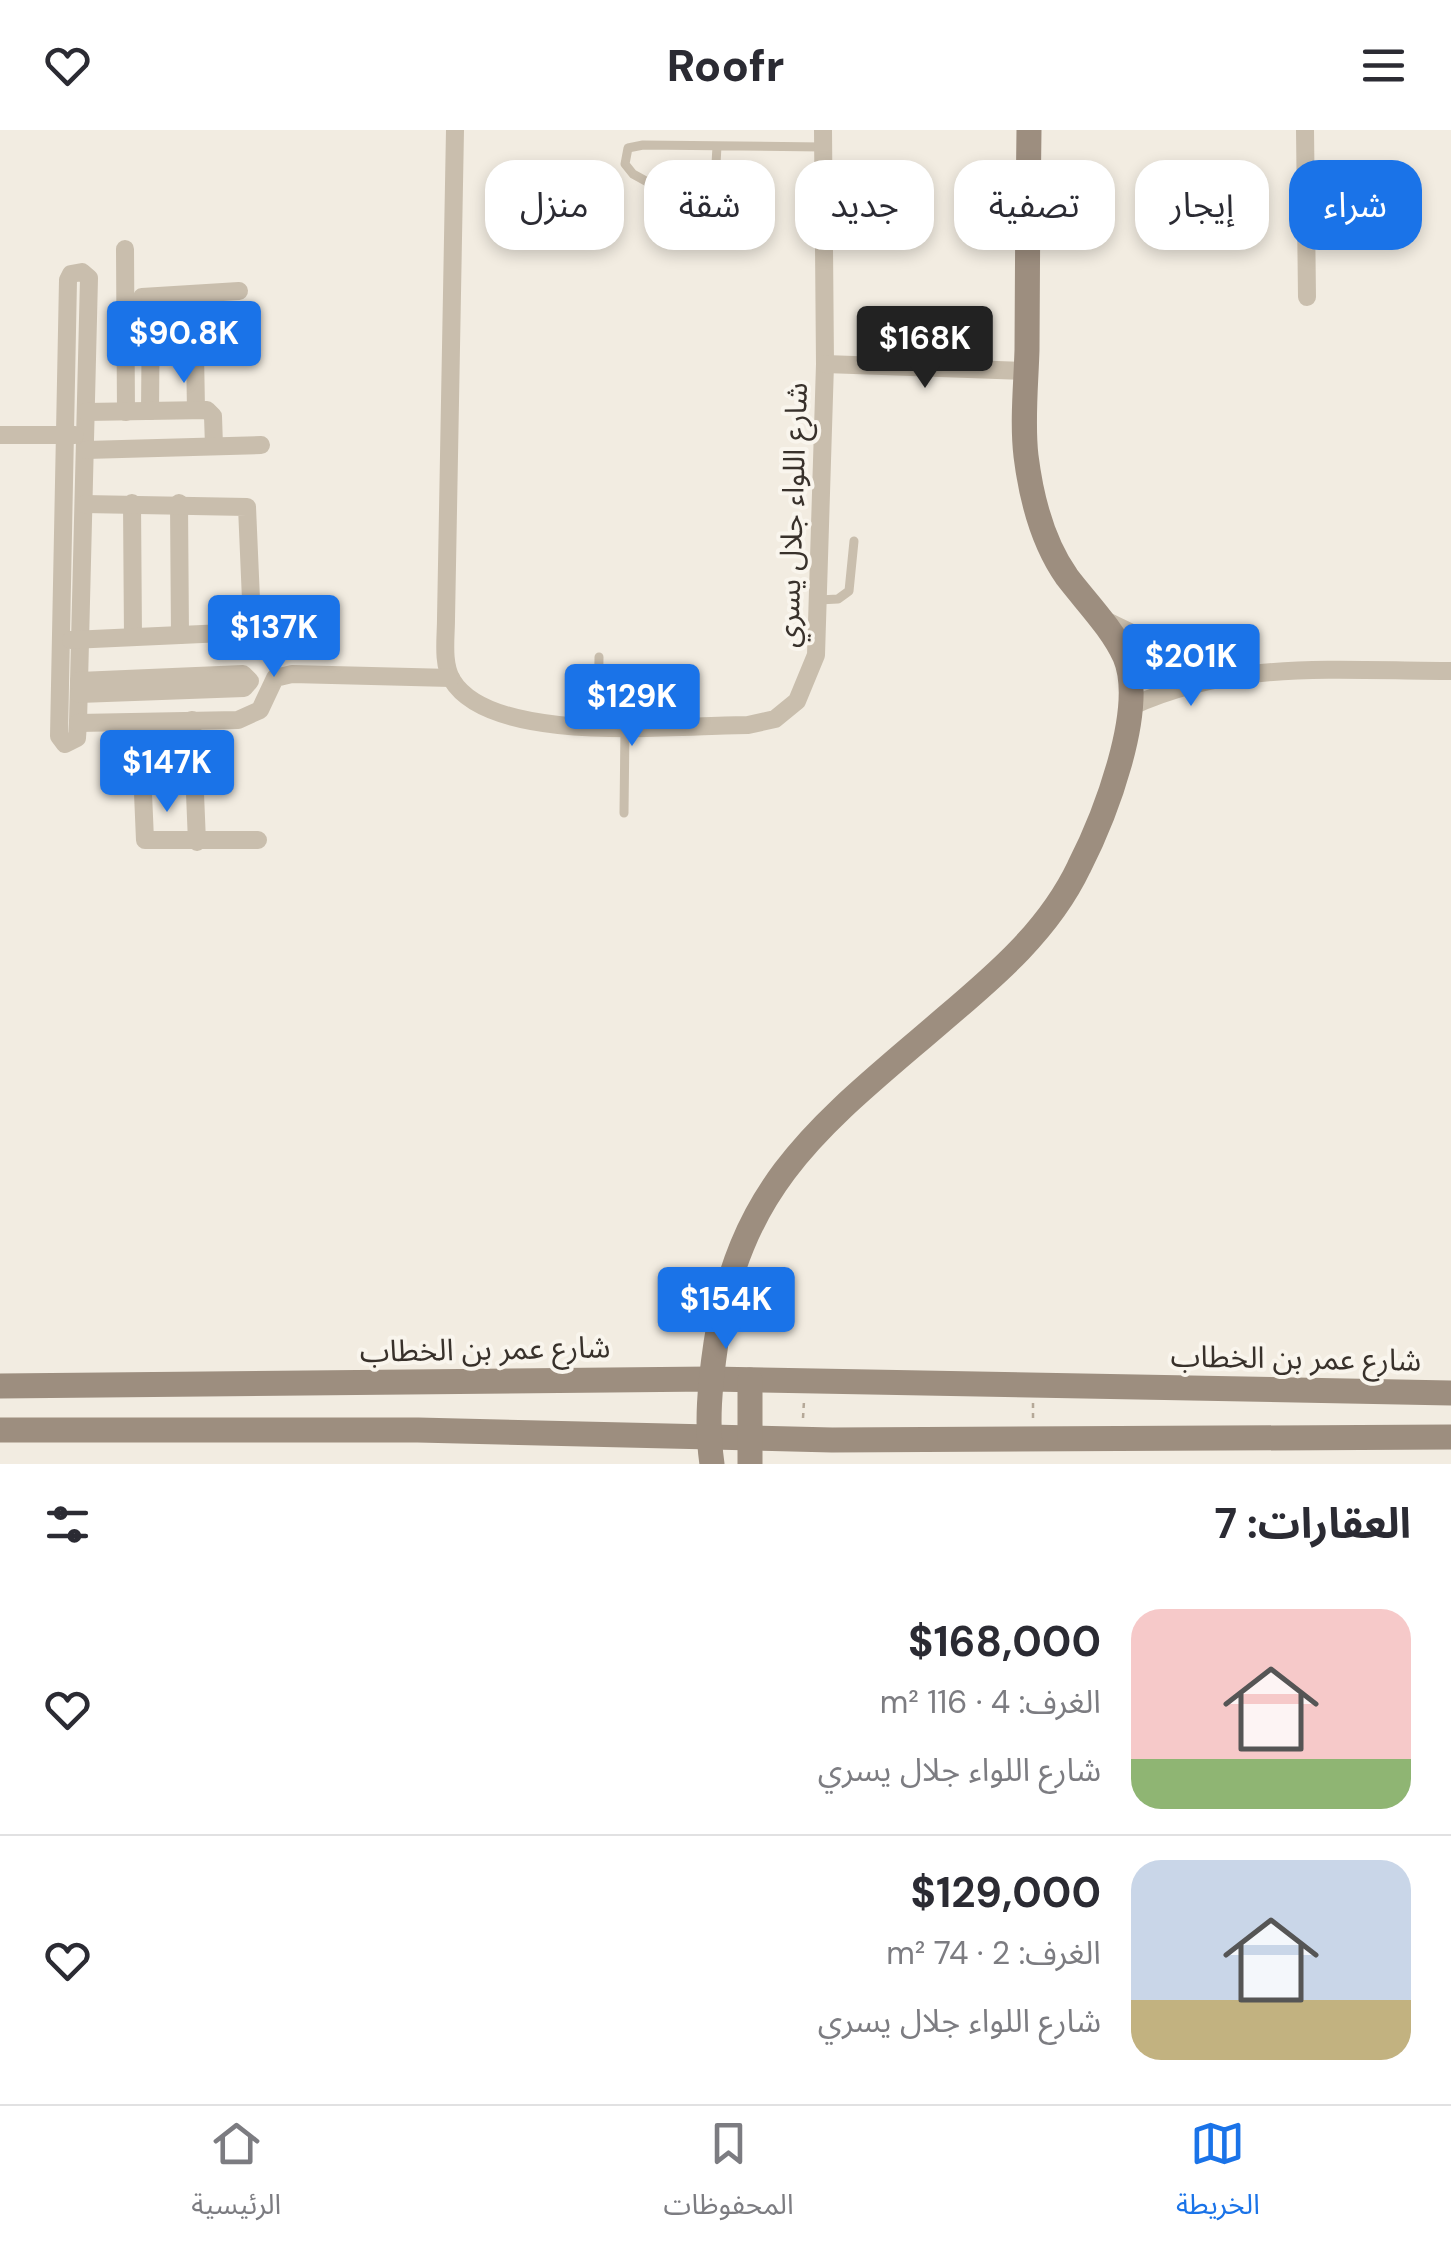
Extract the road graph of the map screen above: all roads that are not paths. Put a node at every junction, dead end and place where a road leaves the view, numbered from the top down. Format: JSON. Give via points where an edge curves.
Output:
{"nodes":[{"id":1,"x":455,"y":130,"type":"edge"},
{"id":2,"x":1029,"y":130,"type":"edge"},
{"id":3,"x":1305,"y":130,"type":"edge"},
{"id":4,"x":823,"y":139,"type":"edge"},
{"id":5,"x":717,"y":146,"type":"junction"},
{"id":6,"x":125,"y":249,"type":"dead end"},
{"id":7,"x":239,"y":292,"type":"dead end"},
{"id":8,"x":194,"y":294,"type":"junction"},
{"id":9,"x":151,"y":297,"type":"junction"},
{"id":10,"x":1307,"y":297,"type":"dead end"},
{"id":11,"x":126,"y":298,"type":"junction"},
{"id":12,"x":825,"y":364,"type":"junction"},
{"id":13,"x":1026,"y":371,"type":"junction"},
{"id":14,"x":196,"y":410,"type":"junction"},
{"id":15,"x":150,"y":411,"type":"junction"},
{"id":16,"x":86,"y":412,"type":"junction"},
{"id":17,"x":126,"y":412,"type":"junction"},
{"id":18,"x":0,"y":435,"type":"edge"},
{"id":19,"x":64,"y":435,"type":"junction"},
{"id":20,"x":86,"y":442,"type":"junction"},
{"id":21,"x":262,"y":445,"type":"dead end"},
{"id":22,"x":214,"y":446,"type":"junction"},
{"id":23,"x":132,"y":503,"type":"junction"},
{"id":24,"x":179,"y":503,"type":"junction"},
{"id":25,"x":84,"y":504,"type":"junction"},
{"id":26,"x":854,"y":541,"type":"dead end"},
{"id":27,"x":819,"y":600,"type":"junction"},
{"id":28,"x":1098,"y":616,"type":"junction"},
{"id":29,"x":180,"y":635,"type":"junction"},
{"id":30,"x":132,"y":637,"type":"junction"},
{"id":31,"x":80,"y":640,"type":"junction"},
{"id":32,"x":61,"y":641,"type":"junction"},
{"id":33,"x":600,"y":657,"type":"dead end"},
{"id":34,"x":1451,"y":671,"type":"edge"},
{"id":35,"x":1239,"y":674,"type":"junction"},
{"id":36,"x":451,"y":678,"type":"junction"},
{"id":37,"x":79,"y":688,"type":"junction"},
{"id":38,"x":1130,"y":707,"type":"junction"},
{"id":39,"x":192,"y":720,"type":"junction"},
{"id":40,"x":140,"y":722,"type":"junction"},
{"id":41,"x":78,"y":724,"type":"junction"},
{"id":42,"x":598,"y":725,"type":"junction"},
{"id":43,"x":625,"y":725,"type":"junction"},
{"id":44,"x":624,"y":813,"type":"dead end"},
{"id":45,"x":258,"y":840,"type":"dead end"},
{"id":46,"x":197,"y":842,"type":"junction"},
{"id":47,"x":711,"y":1379,"type":"junction"},
{"id":48,"x":750,"y":1380,"type":"junction"},
{"id":49,"x":0,"y":1386,"type":"edge"},
{"id":50,"x":1451,"y":1393,"type":"edge"},
{"id":51,"x":0,"y":1430,"type":"edge"},
{"id":52,"x":708,"y":1437,"type":"junction"},
{"id":53,"x":1451,"y":1437,"type":"edge"},
{"id":54,"x":751,"y":1452,"type":"edge"},
{"id":55,"x":712,"y":1464,"type":"edge"}],
"edges":[{"from":1,"to":36,"type":"street","via":[[446,620]]},
{"from":2,"to":13,"type":"street"},
{"from":3,"to":10,"type":"street"},
{"from":4,"to":5,"type":"lane"},
{"from":4,"to":12,"type":"street","name":"شارع اللواء جلال يسري"},
{"from":5,"to":5,"type":"lane","via":[[642,145],[628,148],[625,164],[700,212],[714,200]]},
{"from":6,"to":11,"type":"street"},
{"from":7,"to":8,"type":"street"},
{"from":8,"to":9,"type":"street"},
{"from":8,"to":14,"type":"street"},
{"from":9,"to":11,"type":"street"},
{"from":9,"to":15,"type":"street"},
{"from":11,"to":17,"type":"street"},
{"from":12,"to":13,"type":"street"},
{"from":12,"to":27,"type":"street","name":"شارع اللواء جلال يسري"},
{"from":13,"to":28,"type":"street","via":[[1032,496],[1064,572]]},
{"from":14,"to":15,"type":"street"},
{"from":14,"to":22,"type":"street","via":[[213,416]]},
{"from":15,"to":17,"type":"street"},
{"from":16,"to":17,"type":"street"},
{"from":16,"to":19,"type":"street","via":[[89,278],[76,272],[68,280]]},
{"from":16,"to":20,"type":"street"},
{"from":18,"to":19,"type":"street"},
{"from":19,"to":20,"type":"street"},
{"from":19,"to":32,"type":"street"},
{"from":20,"to":22,"type":"street"},
{"from":20,"to":25,"type":"street"},
{"from":21,"to":22,"type":"street"},
{"from":23,"to":24,"type":"street"},
{"from":23,"to":25,"type":"street"},
{"from":23,"to":30,"type":"street"},
{"from":24,"to":29,"type":"street"},
{"from":24,"to":29,"type":"street","via":[[247,507],[252,623],[246,632]]},
{"from":25,"to":31,"type":"street"},
{"from":26,"to":27,"type":"lane","via":[[848,591]]},
{"from":27,"to":43,"type":"street","name":"شارع اللواء جلال يسري","via":[[809,679],[797,701],[775,718],[748,726]]},
{"from":28,"to":35,"type":"street"},
{"from":28,"to":38,"type":"street","via":[[1124,654]]},
{"from":29,"to":30,"type":"street"},
{"from":30,"to":31,"type":"street"},
{"from":31,"to":32,"type":"street"},
{"from":31,"to":37,"type":"street"},
{"from":32,"to":41,"type":"street","via":[[62,741],[75,741]]},
{"from":33,"to":42,"type":"lane"},
{"from":34,"to":35,"type":"street","via":[[1282,668]]},
{"from":35,"to":38,"type":"street"},
{"from":36,"to":39,"type":"street","via":[[292,674],[270,683],[255,714]]},
{"from":36,"to":42,"type":"street","name":"شارع اللواء جلال يسري","via":[[468,700],[500,716],[539,725]]},
{"from":37,"to":37,"type":"street","via":[[244,688],[250,681],[243,674]]},
{"from":37,"to":41,"type":"street"},
{"from":38,"to":47,"type":"street","via":[[1100,821],[1053,911],[996,976],[811,1138],[764,1196],[726,1287]]},
{"from":39,"to":40,"type":"street"},
{"from":39,"to":46,"type":"street"},
{"from":40,"to":41,"type":"street"},
{"from":40,"to":46,"type":"street","via":[[145,840]]},
{"from":42,"to":43,"type":"street","name":"شارع اللواء جلال يسري"},
{"from":43,"to":44,"type":"lane"},
{"from":45,"to":46,"type":"street"},
{"from":47,"to":48,"type":"street","name":"شارع عمر بن الخطاب"},
{"from":47,"to":49,"type":"street","name":"شارع عمر بن الخطاب"},
{"from":47,"to":52,"type":"street"},
{"from":48,"to":50,"type":"street","name":"شارع عمر بن الخطاب"},
{"from":48,"to":54,"type":"street"},
{"from":51,"to":52,"type":"street"},
{"from":52,"to":54,"type":"street"},
{"from":52,"to":55,"type":"street"},
{"from":53,"to":54,"type":"street","via":[[802,1440]]}]}
